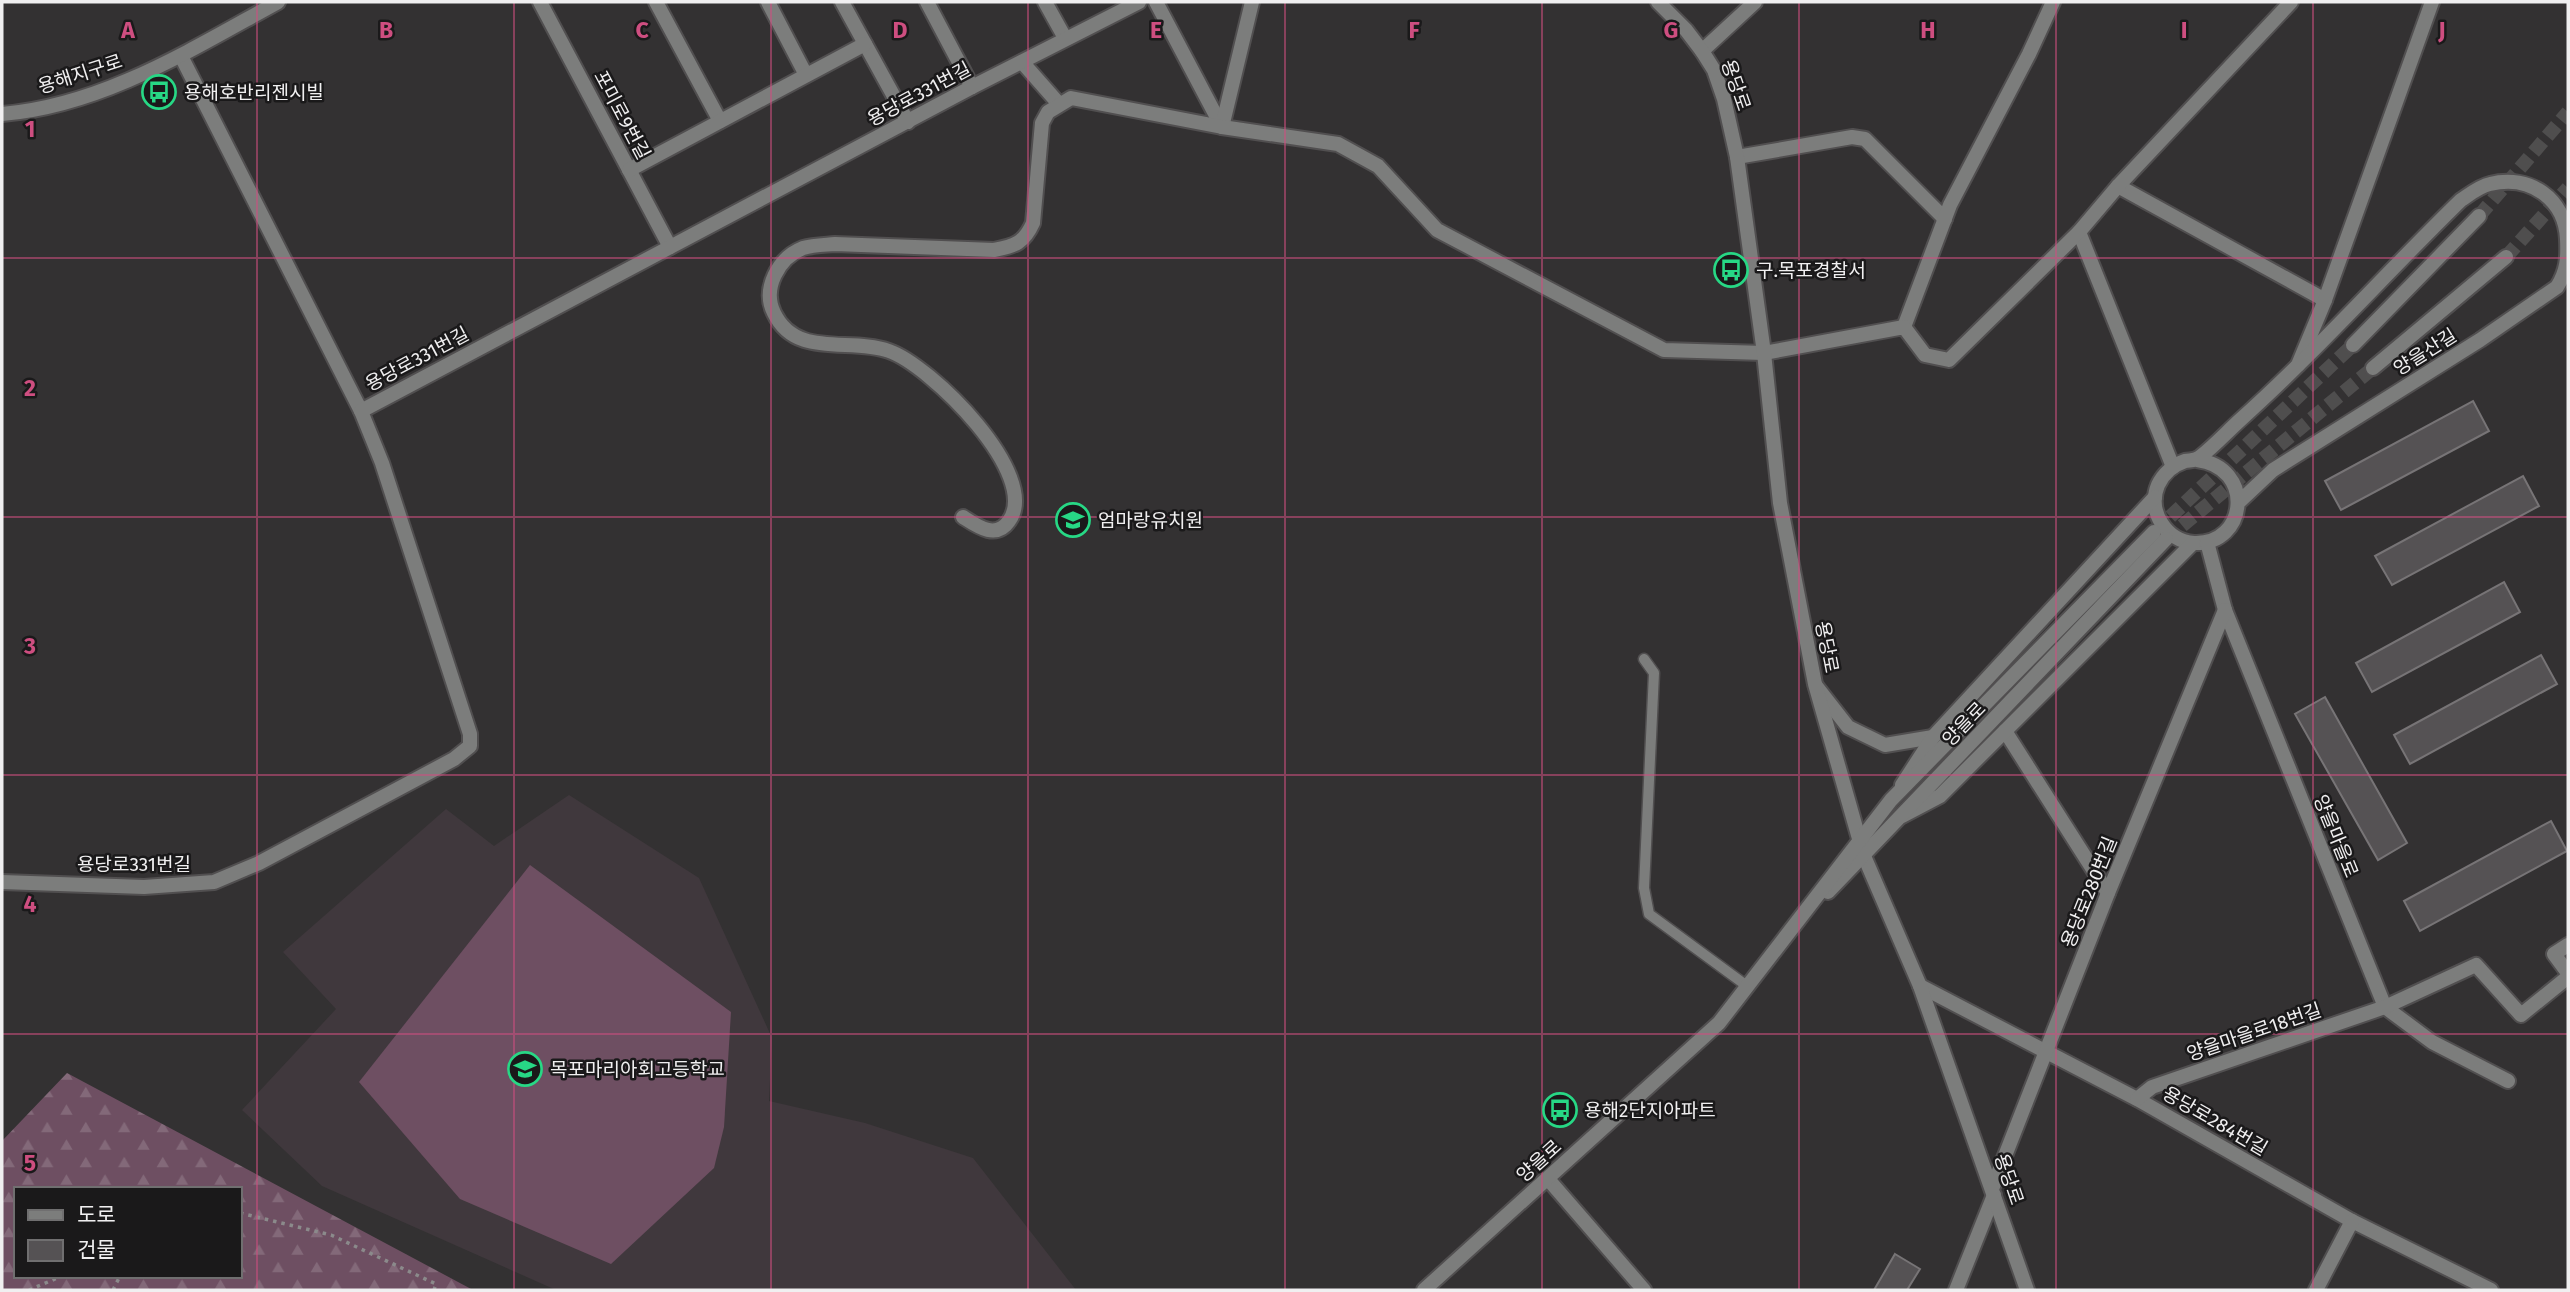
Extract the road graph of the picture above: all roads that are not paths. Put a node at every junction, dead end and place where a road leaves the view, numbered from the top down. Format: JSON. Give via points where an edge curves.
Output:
{"nodes":[{"id":1,"x":278,"y":2,"type":"edge"},
{"id":2,"x":540,"y":2,"type":"edge"},
{"id":3,"x":656,"y":2,"type":"edge"},
{"id":4,"x":768,"y":2,"type":"edge"},
{"id":5,"x":842,"y":2,"type":"edge"},
{"id":6,"x":927,"y":2,"type":"edge"},
{"id":7,"x":1045,"y":2,"type":"edge"},
{"id":8,"x":1139,"y":2,"type":"edge"},
{"id":9,"x":1156,"y":2,"type":"edge"},
{"id":10,"x":1252,"y":2,"type":"edge"},
{"id":11,"x":1658,"y":2,"type":"edge"},
{"id":12,"x":1755,"y":2,"type":"edge"},
{"id":13,"x":2053,"y":2,"type":"edge"},
{"id":14,"x":2291,"y":2,"type":"edge"},
{"id":15,"x":2432,"y":2,"type":"edge"},
{"id":16,"x":1065,"y":38,"type":"junction"},
{"id":17,"x":865,"y":44,"type":"junction"},
{"id":18,"x":1702,"y":51,"type":"junction"},
{"id":19,"x":181,"y":56,"type":"junction"},
{"id":20,"x":1022,"y":62,"type":"junction"},
{"id":21,"x":806,"y":75,"type":"junction"},
{"id":22,"x":972,"y":87,"type":"junction"},
{"id":23,"x":1059,"y":104,"type":"junction"},
{"id":24,"x":2,"y":114,"type":"edge"},
{"id":25,"x":720,"y":121,"type":"junction"},
{"id":26,"x":908,"y":122,"type":"junction"},
{"id":27,"x":1222,"y":127,"type":"junction"},
{"id":28,"x":1737,"y":157,"type":"junction"},
{"id":29,"x":629,"y":170,"type":"junction"},
{"id":30,"x":2118,"y":186,"type":"junction"},
{"id":31,"x":2564,"y":206,"type":"edge"},
{"id":32,"x":2479,"y":216,"type":"tunnel mouth"},
{"id":33,"x":1945,"y":219,"type":"junction"},
{"id":34,"x":2079,"y":232,"type":"junction"},
{"id":35,"x":670,"y":247,"type":"junction"},
{"id":36,"x":2506,"y":257,"type":"tunnel mouth"},
{"id":37,"x":2325,"y":300,"type":"junction"},
{"id":38,"x":1904,"y":327,"type":"junction"},
{"id":39,"x":2353,"y":345,"type":"tunnel mouth"},
{"id":40,"x":1764,"y":353,"type":"junction"},
{"id":41,"x":2374,"y":368,"type":"tunnel mouth"},
{"id":42,"x":2295,"y":371,"type":"junction"},
{"id":43,"x":361,"y":411,"type":"junction"},
{"id":44,"x":2197,"y":460,"type":"junction"},
{"id":45,"x":2173,"y":467,"type":"junction"},
{"id":46,"x":2155,"y":497,"type":"junction"},
{"id":47,"x":2238,"y":503,"type":"junction"},
{"id":48,"x":963,"y":517,"type":"dead end"},
{"id":49,"x":2200,"y":542,"type":"junction"},
{"id":50,"x":2225,"y":610,"type":"junction"},
{"id":51,"x":1644,"y":659,"type":"dead end"},
{"id":52,"x":1815,"y":684,"type":"junction"},
{"id":53,"x":2005,"y":732,"type":"junction"},
{"id":54,"x":1933,"y":737,"type":"junction"},
{"id":55,"x":1891,"y":800,"type":"junction"},
{"id":56,"x":1901,"y":816,"type":"junction"},
{"id":57,"x":1859,"y":839,"type":"junction"},
{"id":58,"x":1864,"y":856,"type":"junction"},
{"id":59,"x":2,"y":881,"type":"edge"},
{"id":60,"x":2108,"y":893,"type":"junction"},
{"id":61,"x":1787,"y":933,"type":"junction"},
{"id":62,"x":2568,"y":945,"type":"edge"},
{"id":63,"x":2568,"y":975,"type":"edge"},
{"id":64,"x":1747,"y":986,"type":"junction"},
{"id":65,"x":1920,"y":986,"type":"junction"},
{"id":66,"x":2385,"y":1007,"type":"junction"},
{"id":67,"x":2047,"y":1053,"type":"junction"},
{"id":68,"x":2508,"y":1081,"type":"dead end"},
{"id":69,"x":2137,"y":1099,"type":"junction"},
{"id":70,"x":1548,"y":1179,"type":"junction"},
{"id":71,"x":1993,"y":1192,"type":"junction"},
{"id":72,"x":2352,"y":1221,"type":"junction"},
{"id":73,"x":1424,"y":1290,"type":"edge"},
{"id":74,"x":1644,"y":1290,"type":"edge"},
{"id":75,"x":1956,"y":1290,"type":"edge"},
{"id":76,"x":2028,"y":1290,"type":"edge"},
{"id":77,"x":2316,"y":1290,"type":"edge"},
{"id":78,"x":2491,"y":1290,"type":"edge"}],
"edges":[{"from":1,"to":19,"type":"street","name":"용해지구로"},
{"from":2,"to":29,"type":"street","name":"포미로9번길"},
{"from":3,"to":25,"type":"street"},
{"from":4,"to":21,"type":"street"},
{"from":5,"to":17,"type":"street"},
{"from":6,"to":22,"type":"street"},
{"from":7,"to":16,"type":"street"},
{"from":8,"to":16,"type":"street","name":"용당로331번길"},
{"from":9,"to":27,"type":"street"},
{"from":10,"to":27,"type":"street"},
{"from":11,"to":18,"type":"street","name":"용당로"},
{"from":12,"to":18,"type":"street"},
{"from":13,"to":33,"type":"street"},
{"from":14,"to":30,"type":"street"},
{"from":15,"to":37,"type":"street"},
{"from":16,"to":20,"type":"street","name":"용당로331번길"},
{"from":17,"to":21,"type":"street"},
{"from":17,"to":26,"type":"street"},
{"from":18,"to":28,"type":"street","name":"용당로","via":[[1720,86]]},
{"from":19,"to":24,"type":"street","name":"용해지구로","via":[[117,85]]},
{"from":19,"to":43,"type":"street"},
{"from":20,"to":22,"type":"street","name":"용당로331번길"},
{"from":20,"to":23,"type":"street"},
{"from":21,"to":25,"type":"street"},
{"from":22,"to":26,"type":"street","name":"용당로331번길"},
{"from":23,"to":27,"type":"street","via":[[1071,98]]},
{"from":23,"to":48,"type":"street","via":[[1042,123],[1033,223],[1016,246],[994,250],[812,246],[792,255],[770,286],[770,306],[789,334],[816,344],[877,348],[901,356],[933,378],[968,414],[1001,460],[1012,482],[1016,506],[1008,524],[997,530],[987,531]]},
{"from":25,"to":29,"type":"street"},
{"from":26,"to":35,"type":"street","name":"용당로331번길"},
{"from":27,"to":40,"type":"street","via":[[1338,144],[1378,166],[1437,230],[1664,349]]},
{"from":28,"to":33,"type":"street","via":[[1852,137],[1865,139]]},
{"from":28,"to":40,"type":"street","name":"용당로"},
{"from":29,"to":35,"type":"street","name":"포미로9번길"},
{"from":30,"to":34,"type":"street"},
{"from":30,"to":37,"type":"street"},
{"from":31,"to":42,"type":"street","via":[[2546,193],[2517,183],[2490,184],[2474,191],[2444,216]]},
{"from":31,"to":47,"type":"street","name":"양을산길","via":[[2568,261],[2557,286],[2273,470]]},
{"from":32,"to":39,"type":"street"},
{"from":33,"to":38,"type":"street"},
{"from":34,"to":38,"type":"street","via":[[1949,360],[1925,355]]},
{"from":34,"to":45,"type":"street"},
{"from":35,"to":43,"type":"street","name":"용당로331번길"},
{"from":36,"to":41,"type":"street"},
{"from":37,"to":42,"type":"street"},
{"from":38,"to":40,"type":"street"},
{"from":40,"to":52,"type":"street","name":"용당로","via":[[1780,503]]},
{"from":42,"to":44,"type":"street"},
{"from":43,"to":59,"type":"street","name":"용당로331번길","via":[[382,463],[470,734],[470,746],[342,820],[214,882],[144,887]]},
{"from":44,"to":45,"type":"street"},
{"from":44,"to":47,"type":"street","via":[[2227,472]]},
{"from":45,"to":46,"type":"street","via":[[2164,475]]},
{"from":46,"to":49,"type":"street","via":[[2155,511],[2169,533],[2180,540]]},
{"from":46,"to":54,"type":"street"},
{"from":47,"to":49,"type":"street","via":[[2232,524],[2220,536]]},
{"from":49,"to":50,"type":"street","name":"양을마을로"},
{"from":49,"to":53,"type":"street"},
{"from":50,"to":60,"type":"street","name":"용당로280번길"},
{"from":50,"to":66,"type":"street","name":"양을마을로"},
{"from":51,"to":64,"type":"lane","via":[[1654,673],[1644,888],[1649,914]]},
{"from":52,"to":54,"type":"street","via":[[1848,727],[1885,745]]},
{"from":52,"to":57,"type":"street","name":"용당로"},
{"from":53,"to":56,"type":"street","via":[[1940,796]]},
{"from":53,"to":60,"type":"street"},
{"from":54,"to":55,"type":"street"},
{"from":55,"to":56,"type":"street","name":"양을로","via":[[2160,536]]},
{"from":55,"to":57,"type":"street","name":"양을로"},
{"from":56,"to":58,"type":"street","name":"양을로"},
{"from":57,"to":58,"type":"street","name":"용당로"},
{"from":57,"to":61,"type":"street","name":"양을로"},
{"from":58,"to":61,"type":"street","name":"양을로"},
{"from":58,"to":65,"type":"street","name":"용당로"},
{"from":60,"to":67,"type":"street","name":"용당로280번길"},
{"from":61,"to":64,"type":"street","name":"양을로"},
{"from":62,"to":63,"type":"street","via":[[2554,954]]},
{"from":63,"to":66,"type":"street","name":"양을마을로18번길","via":[[2521,1015],[2476,965]]},
{"from":64,"to":70,"type":"street","name":"양을로","via":[[1719,1023]]},
{"from":65,"to":67,"type":"street","name":"용당로284번길"},
{"from":65,"to":71,"type":"street","name":"용당로"},
{"from":66,"to":68,"type":"street","via":[[2432,1042]]},
{"from":66,"to":69,"type":"street","name":"양을마을로18번길","via":[[2152,1087]]},
{"from":67,"to":69,"type":"street","name":"용당로284번길"},
{"from":67,"to":71,"type":"street","name":"용당로280번길"},
{"from":69,"to":72,"type":"street","name":"용당로284번길"},
{"from":70,"to":73,"type":"street","name":"양을로"},
{"from":70,"to":74,"type":"street"},
{"from":71,"to":75,"type":"street","name":"용당로280번길"},
{"from":71,"to":76,"type":"street","name":"용당로"},
{"from":72,"to":77,"type":"street"},
{"from":72,"to":78,"type":"street","name":"용당로284번길"}]}
